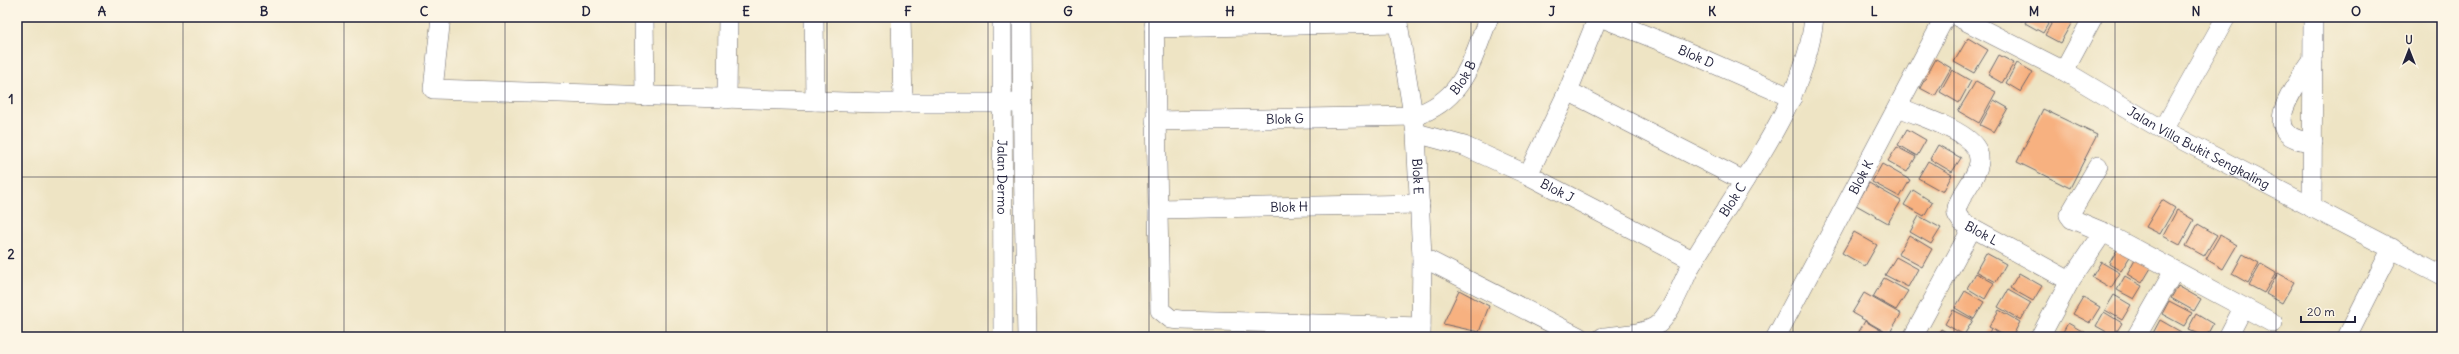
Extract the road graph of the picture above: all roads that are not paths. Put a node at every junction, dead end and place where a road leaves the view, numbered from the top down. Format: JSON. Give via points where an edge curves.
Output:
{"nodes":[{"id":1,"x":441,"y":17,"type":"edge"},
{"id":2,"x":644,"y":17,"type":"edge"},
{"id":3,"x":728,"y":17,"type":"edge"},
{"id":4,"x":814,"y":17,"type":"edge"},
{"id":5,"x":901,"y":17,"type":"edge"},
{"id":6,"x":1002,"y":17,"type":"edge"},
{"id":7,"x":1022,"y":17,"type":"edge"},
{"id":8,"x":1489,"y":17,"type":"edge"},
{"id":9,"x":1599,"y":17,"type":"edge"},
{"id":10,"x":1814,"y":17,"type":"edge"},
{"id":11,"x":1945,"y":17,"type":"edge"},
{"id":12,"x":1958,"y":17,"type":"edge"},
{"id":13,"x":2092,"y":17,"type":"edge"},
{"id":14,"x":2226,"y":17,"type":"edge"},
{"id":15,"x":2313,"y":17,"type":"edge"},
{"id":16,"x":1398,"y":20,"type":"edge"},
{"id":17,"x":1154,"y":23,"type":"edge"},
{"id":18,"x":2313,"y":60,"type":"junction"},
{"id":19,"x":2064,"y":71,"type":"junction"},
{"id":20,"x":1568,"y":91,"type":"junction"},
{"id":21,"x":645,"y":96,"type":"junction"},
{"id":22,"x":1792,"y":98,"type":"junction"},
{"id":23,"x":727,"y":99,"type":"junction"},
{"id":24,"x":815,"y":101,"type":"junction"},
{"id":25,"x":903,"y":103,"type":"junction"},
{"id":26,"x":1002,"y":103,"type":"junction"},
{"id":27,"x":1023,"y":103,"type":"junction"},
{"id":28,"x":1899,"y":107,"type":"junction"},
{"id":29,"x":1155,"y":121,"type":"junction"},
{"id":30,"x":1415,"y":125,"type":"junction"},
{"id":31,"x":2164,"y":130,"type":"junction"},
{"id":32,"x":2313,"y":142,"type":"junction"},
{"id":33,"x":1002,"y":154,"type":"junction"},
{"id":34,"x":1023,"y":155,"type":"junction"},
{"id":35,"x":2098,"y":166,"type":"dead end"},
{"id":36,"x":1528,"y":174,"type":"junction"},
{"id":37,"x":1744,"y":181,"type":"junction"},
{"id":38,"x":1420,"y":204,"type":"junction"},
{"id":39,"x":2312,"y":208,"type":"junction"},
{"id":40,"x":1158,"y":209,"type":"junction"},
{"id":41,"x":1972,"y":228,"type":"junction"},
{"id":42,"x":2103,"y":232,"type":"junction"},
{"id":43,"x":2392,"y":248,"type":"junction"},
{"id":44,"x":1422,"y":257,"type":"junction"},
{"id":45,"x":1694,"y":261,"type":"junction"},
{"id":46,"x":2174,"y":271,"type":"junction"},
{"id":47,"x":2442,"y":275,"type":"edge"},
{"id":48,"x":2070,"y":281,"type":"junction"},
{"id":49,"x":2243,"y":308,"type":"junction"},
{"id":50,"x":2273,"y":323,"type":"dead end"},
{"id":51,"x":1421,"y":332,"type":"edge"},
{"id":52,"x":1003,"y":337,"type":"edge"},
{"id":53,"x":1027,"y":337,"type":"edge"},
{"id":54,"x":1579,"y":337,"type":"edge"},
{"id":55,"x":1603,"y":337,"type":"edge"},
{"id":56,"x":1776,"y":337,"type":"edge"},
{"id":57,"x":1913,"y":337,"type":"edge"},
{"id":58,"x":2040,"y":337,"type":"edge"},
{"id":59,"x":2136,"y":337,"type":"edge"},
{"id":60,"x":2228,"y":337,"type":"edge"},
{"id":61,"x":2348,"y":337,"type":"edge"}],
"edges":[{"from":1,"to":21,"type":"street","via":[[433,89]]},
{"from":2,"to":21,"type":"street"},
{"from":3,"to":23,"type":"street"},
{"from":4,"to":24,"type":"street"},
{"from":5,"to":25,"type":"street"},
{"from":6,"to":26,"type":"street","name":"Jalan Dermo"},
{"from":7,"to":27,"type":"street"},
{"from":8,"to":30,"type":"street","name":"Blok B","via":[[1463,78],[1449,98]]},
{"from":9,"to":20,"type":"street"},
{"from":9,"to":22,"type":"street","name":"Blok D"},
{"from":10,"to":22,"type":"street","name":"Blok C","via":[[1809,53]]},
{"from":11,"to":28,"type":"street","name":"Blok K"},
{"from":12,"to":19,"type":"street","name":"Jalan Villa Bukit Sengkaling"},
{"from":13,"to":19,"type":"street"},
{"from":14,"to":31,"type":"street"},
{"from":15,"to":18,"type":"street"},
{"from":16,"to":17,"type":"street"},
{"from":16,"to":30,"type":"street","name":"Blok E"},
{"from":17,"to":29,"type":"street"},
{"from":18,"to":32,"type":"street"},
{"from":18,"to":32,"type":"street","via":[[2290,94],[2282,110],[2281,119],[2283,128],[2290,135],[2299,141]]},
{"from":19,"to":31,"type":"street","name":"Jalan Villa Bukit Sengkaling"},
{"from":20,"to":36,"type":"street"},
{"from":20,"to":37,"type":"street"},
{"from":21,"to":23,"type":"street"},
{"from":22,"to":37,"type":"street","name":"Blok C"},
{"from":23,"to":24,"type":"street"},
{"from":24,"to":25,"type":"street"},
{"from":25,"to":26,"type":"street"},
{"from":26,"to":27,"type":"street"},
{"from":26,"to":33,"type":"street","name":"Jalan Dermo"},
{"from":27,"to":34,"type":"street"},
{"from":28,"to":41,"type":"street","name":"Blok L","via":[[1960,134],[1972,144],[1979,160],[1974,178],[1957,207],[1957,215],[1962,222]]},
{"from":28,"to":56,"type":"street","name":"Blok K"},
{"from":29,"to":30,"type":"street","name":"Blok G"},
{"from":29,"to":40,"type":"street"},
{"from":30,"to":36,"type":"street","name":"Blok J"},
{"from":30,"to":38,"type":"street","name":"Blok E"},
{"from":31,"to":39,"type":"street","name":"Jalan Villa Bukit Sengkaling"},
{"from":32,"to":39,"type":"street"},
{"from":33,"to":34,"type":"street"},
{"from":33,"to":52,"type":"street","name":"Jalan Dermo"},
{"from":34,"to":53,"type":"street"},
{"from":35,"to":42,"type":"street","via":[[2070,215],[2072,219]]},
{"from":36,"to":45,"type":"street","name":"Blok J"},
{"from":37,"to":45,"type":"street","name":"Blok C"},
{"from":38,"to":40,"type":"street","name":"Blok H"},
{"from":38,"to":44,"type":"street","name":"Blok E"},
{"from":39,"to":43,"type":"street","name":"Jalan Villa Bukit Sengkaling"},
{"from":40,"to":51,"type":"street","via":[[1160,310],[1172,319]]},
{"from":41,"to":48,"type":"street","name":"Blok L"},
{"from":41,"to":57,"type":"street"},
{"from":42,"to":46,"type":"street"},
{"from":42,"to":48,"type":"street"},
{"from":43,"to":47,"type":"street","name":"Jalan Villa Bukit Sengkaling"},
{"from":43,"to":61,"type":"street"},
{"from":44,"to":51,"type":"street","name":"Blok E"},
{"from":44,"to":54,"type":"street"},
{"from":45,"to":55,"type":"street","name":"Blok C","via":[[1664,317],[1656,326],[1644,331]]},
{"from":46,"to":49,"type":"street"},
{"from":46,"to":59,"type":"street"},
{"from":48,"to":58,"type":"street"},
{"from":49,"to":50,"type":"street"},
{"from":49,"to":60,"type":"street"}]}
